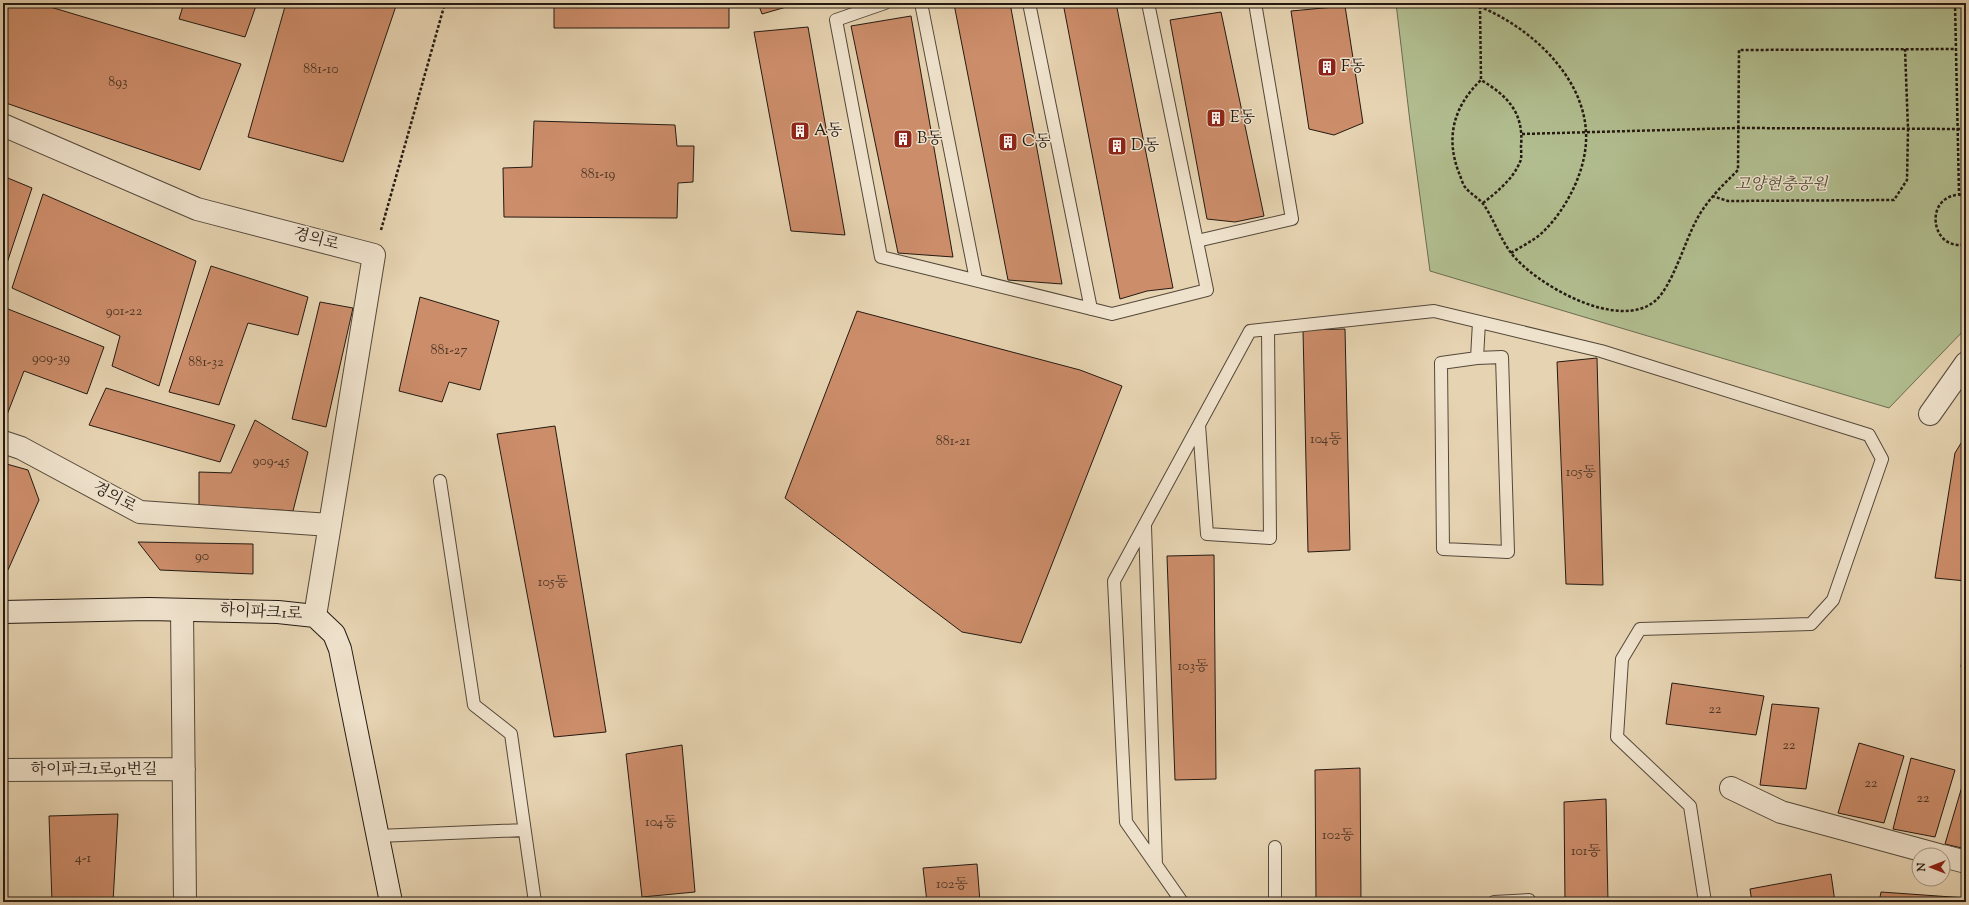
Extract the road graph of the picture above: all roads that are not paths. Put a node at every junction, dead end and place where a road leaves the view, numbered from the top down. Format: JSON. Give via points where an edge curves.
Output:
{"nodes":[{"id":1,"x":884,"y":3,"type":"edge"},
{"id":2,"x":921,"y":3,"type":"edge"},
{"id":3,"x":1029,"y":3,"type":"edge"},
{"id":4,"x":1148,"y":3,"type":"edge"},
{"id":5,"x":1255,"y":3,"type":"edge"},
{"id":6,"x":3,"y":126,"type":"edge"},
{"id":7,"x":1197,"y":241,"type":"junction"},
{"id":8,"x":976,"y":280,"type":"junction"},
{"id":9,"x":1091,"y":309,"type":"junction"},
{"id":10,"x":1479,"y":322,"type":"junction"},
{"id":11,"x":1268,"y":329,"type":"junction"},
{"id":12,"x":1477,"y":358,"type":"junction"},
{"id":13,"x":1966,"y":363,"type":"edge"},
{"id":14,"x":1930,"y":414,"type":"dead end"},
{"id":15,"x":1199,"y":425,"type":"junction"},
{"id":16,"x":3,"y":442,"type":"edge"},
{"id":17,"x":440,"y":481,"type":"dead end"},
{"id":18,"x":330,"y":525,"type":"junction"},
{"id":19,"x":1145,"y":525,"type":"junction"},
{"id":20,"x":182,"y":610,"type":"junction"},
{"id":21,"x":3,"y":612,"type":"edge"},
{"id":22,"x":315,"y":616,"type":"junction"},
{"id":23,"x":184,"y":769,"type":"junction"},
{"id":24,"x":3,"y":770,"type":"edge"},
{"id":25,"x":1731,"y":788,"type":"dead end"},
{"id":26,"x":524,"y":830,"type":"junction"},
{"id":27,"x":378,"y":836,"type":"junction"},
{"id":28,"x":1275,"y":847,"type":"dead end"},
{"id":29,"x":1911,"y":847,"type":"edge"},
{"id":30,"x":1951,"y":858,"type":"edge"},
{"id":31,"x":1966,"y":862,"type":"edge"},
{"id":32,"x":1156,"y":865,"type":"junction"},
{"id":33,"x":185,"y":902,"type":"edge"},
{"id":34,"x":391,"y":902,"type":"edge"},
{"id":35,"x":535,"y":902,"type":"edge"},
{"id":36,"x":1182,"y":902,"type":"edge"},
{"id":37,"x":1275,"y":902,"type":"edge"},
{"id":38,"x":1494,"y":902,"type":"edge"},
{"id":39,"x":1530,"y":902,"type":"edge"},
{"id":40,"x":1705,"y":902,"type":"edge"}],
"edges":[{"from":1,"to":8,"type":"lane","via":[[836,20],[881,257]]},
{"from":2,"to":8,"type":"lane"},
{"from":3,"to":9,"type":"lane"},
{"from":4,"to":7,"type":"lane"},
{"from":5,"to":7,"type":"lane","via":[[1292,218]]},
{"from":6,"to":18,"type":"street","name":"경의로","via":[[197,209],[374,255]]},
{"from":7,"to":9,"type":"lane","via":[[1207,290],[1112,314]]},
{"from":8,"to":9,"type":"lane"},
{"from":10,"to":11,"type":"lane","via":[[1434,311]]},
{"from":10,"to":12,"type":"lane"},
{"from":10,"to":40,"type":"lane","via":[[1601,351],[1869,435],[1882,459],[1833,600],[1811,624],[1640,629],[1622,658],[1617,737],[1690,806]]},
{"from":11,"to":15,"type":"lane","via":[[1250,331]]},
{"from":11,"to":15,"type":"lane","via":[[1270,538],[1207,534]]},
{"from":12,"to":12,"type":"lane","via":[[1502,357],[1508,552],[1443,549],[1441,363]]},
{"from":13,"to":14,"type":"street"},
{"from":15,"to":19,"type":"lane"},
{"from":16,"to":18,"type":"street","name":"경의로","via":[[21,448],[140,512]]},
{"from":17,"to":26,"type":"lane","via":[[474,705],[511,734]]},
{"from":18,"to":22,"type":"street"},
{"from":19,"to":32,"type":"lane"},
{"from":19,"to":32,"type":"lane","via":[[1114,582],[1126,822]]},
{"from":20,"to":21,"type":"street","name":"하이파크1로"},
{"from":20,"to":22,"type":"street","name":"하이파크1로","via":[[278,612]]},
{"from":20,"to":23,"type":"street"},
{"from":22,"to":27,"type":"street","name":"하이파크1로","via":[[334,634],[340,649]]},
{"from":23,"to":24,"type":"street","name":"하이파크1로91번길"},
{"from":23,"to":33,"type":"street"},
{"from":25,"to":29,"type":"street","via":[[1781,812]]},
{"from":26,"to":27,"type":"lane"},
{"from":26,"to":35,"type":"lane"},
{"from":27,"to":34,"type":"street","name":"하이파크1로"},
{"from":28,"to":37,"type":"lane"},
{"from":30,"to":31,"type":"street"},
{"from":32,"to":36,"type":"lane"},
{"from":38,"to":39,"type":"lane"}]}
